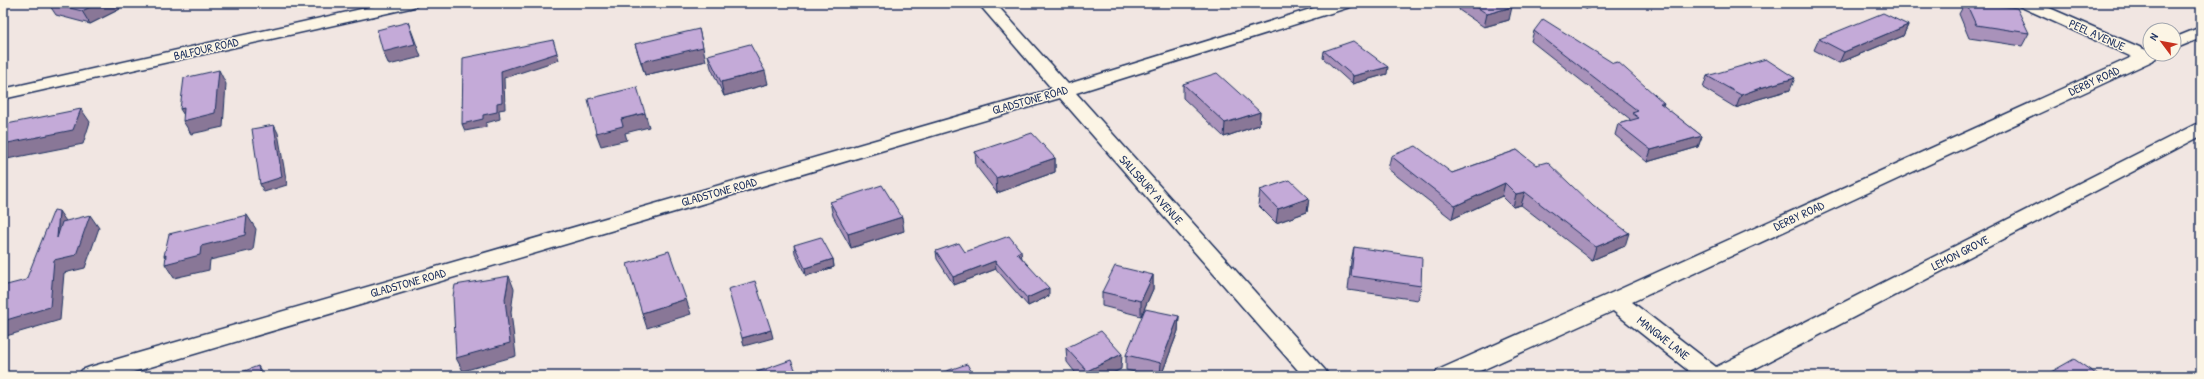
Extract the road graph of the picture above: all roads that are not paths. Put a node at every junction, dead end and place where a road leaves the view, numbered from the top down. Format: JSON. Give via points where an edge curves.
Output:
{"nodes":[{"id":1,"x":410,"y":3,"type":"edge"},
{"id":2,"x":986,"y":3,"type":"edge"},
{"id":3,"x":1347,"y":3,"type":"edge"},
{"id":4,"x":2025,"y":3,"type":"edge"},
{"id":5,"x":2201,"y":32,"type":"edge"},
{"id":6,"x":2182,"y":40,"type":"edge"},
{"id":7,"x":2142,"y":52,"type":"edge"},
{"id":8,"x":2142,"y":58,"type":"edge"},
{"id":9,"x":1063,"y":91,"type":"junction"},
{"id":10,"x":3,"y":94,"type":"edge"},
{"id":11,"x":2201,"y":129,"type":"edge"},
{"id":12,"x":1615,"y":301,"type":"junction"},
{"id":13,"x":90,"y":376,"type":"edge"},
{"id":14,"x":1317,"y":376,"type":"edge"},
{"id":15,"x":1446,"y":376,"type":"edge"},
{"id":16,"x":1711,"y":376,"type":"edge"},
{"id":17,"x":1720,"y":376,"type":"edge"}],
"edges":[{"from":1,"to":10,"type":"street","name":"BALFOUR ROAD"},
{"from":2,"to":9,"type":"street","name":"SALLSBURY AVENUE"},
{"from":3,"to":9,"type":"street","name":"GLADSTONE ROAD"},
{"from":4,"to":7,"type":"street","name":"PEEL AVENUE"},
{"from":5,"to":6,"type":"street"},
{"from":8,"to":12,"type":"street","name":"DERBY ROAD"},
{"from":9,"to":13,"type":"street","name":"GLADSTONE ROAD"},
{"from":9,"to":14,"type":"street","name":"SALLSBURY AVENUE"},
{"from":11,"to":17,"type":"street","name":"LEMON GROVE"},
{"from":12,"to":15,"type":"street","name":"DERBY ROAD"},
{"from":12,"to":16,"type":"street","name":"MANGWE LANE"}]}
